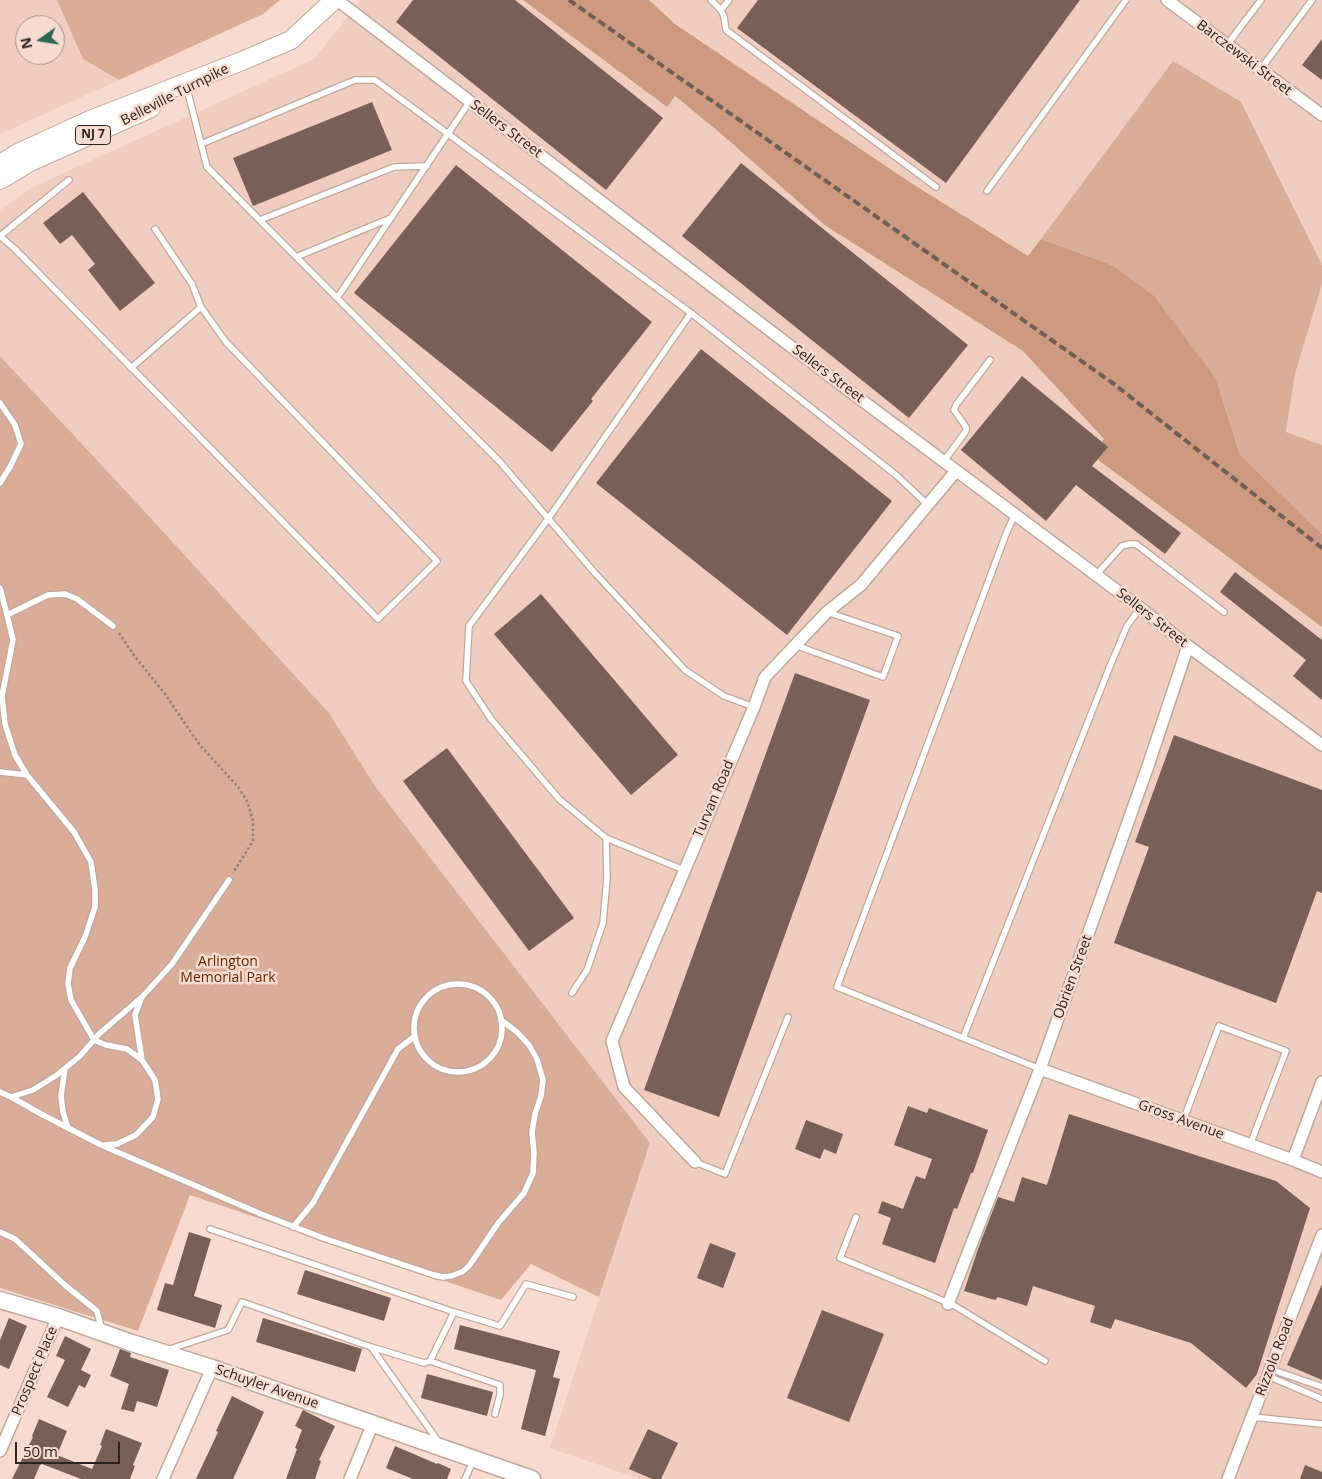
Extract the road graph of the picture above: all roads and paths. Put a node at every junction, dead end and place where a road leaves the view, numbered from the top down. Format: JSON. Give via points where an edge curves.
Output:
{"nodes":[{"id":1,"x":335,"y":0,"type":"edge"},
{"id":2,"x":711,"y":0,"type":"edge"},
{"id":3,"x":729,"y":0,"type":"edge"},
{"id":4,"x":1126,"y":0,"type":"edge"},
{"id":5,"x":1167,"y":0,"type":"edge"},
{"id":6,"x":1261,"y":0,"type":"edge"},
{"id":7,"x":1312,"y":0,"type":"edge"},
{"id":8,"x":721,"y":10,"type":"junction"},
{"id":9,"x":1227,"y":45,"type":"junction"},
{"id":10,"x":242,"y":61,"type":"junction"},
{"id":11,"x":1260,"y":70,"type":"junction"},
{"id":12,"x":187,"y":89,"type":"junction"},
{"id":13,"x":470,"y":101,"type":"junction"},
{"id":14,"x":1322,"y":115,"type":"edge"},
{"id":15,"x":449,"y":134,"type":"junction"},
{"id":16,"x":201,"y":144,"type":"junction"},
{"id":17,"x":0,"y":164,"type":"edge"},
{"id":18,"x":427,"y":166,"type":"junction"},
{"id":19,"x":0,"y":180,"type":"edge"},
{"id":20,"x":69,"y":180,"type":"dead end"},
{"id":21,"x":936,"y":188,"type":"dead end"},
{"id":22,"x":987,"y":191,"type":"dead end"},
{"id":23,"x":392,"y":217,"type":"junction"},
{"id":24,"x":260,"y":220,"type":"junction"},
{"id":25,"x":155,"y":229,"type":"dead end"},
{"id":26,"x":0,"y":236,"type":"edge"},
{"id":27,"x":296,"y":257,"type":"junction"},
{"id":28,"x":337,"y":298,"type":"junction"},
{"id":29,"x":201,"y":307,"type":"junction"},
{"id":30,"x":691,"y":313,"type":"junction"},
{"id":31,"x":990,"y":360,"type":"dead end"},
{"id":32,"x":132,"y":368,"type":"junction"},
{"id":33,"x":0,"y":403,"type":"edge"},
{"id":34,"x":944,"y":461,"type":"junction"},
{"id":35,"x":956,"y":471,"type":"junction"},
{"id":36,"x":0,"y":483,"type":"edge"},
{"id":37,"x":928,"y":505,"type":"junction"},
{"id":38,"x":1015,"y":514,"type":"junction"},
{"id":39,"x":548,"y":519,"type":"junction"},
{"id":40,"x":1096,"y":575,"type":"junction"},
{"id":41,"x":0,"y":588,"type":"edge"},
{"id":42,"x":1140,"y":608,"type":"junction"},
{"id":43,"x":827,"y":612,"type":"junction"},
{"id":44,"x":1224,"y":612,"type":"dead end"},
{"id":45,"x":7,"y":615,"type":"junction"},
{"id":46,"x":114,"y":626,"type":"joint"},
{"id":47,"x":795,"y":645,"type":"junction"},
{"id":48,"x":1188,"y":646,"type":"junction"},
{"id":49,"x":1,"y":698,"type":"edge"},
{"id":50,"x":754,"y":707,"type":"junction"},
{"id":51,"x":1322,"y":745,"type":"edge"},
{"id":52,"x":0,"y":772,"type":"edge"},
{"id":53,"x":27,"y":775,"type":"junction"},
{"id":54,"x":606,"y":838,"type":"junction"},
{"id":55,"x":684,"y":870,"type":"junction"},
{"id":56,"x":229,"y":880,"type":"joint"},
{"id":57,"x":572,"y":992,"type":"dead end"},
{"id":58,"x":142,"y":997,"type":"junction"},
{"id":59,"x":788,"y":1017,"type":"dead end"},
{"id":60,"x":501,"y":1020,"type":"junction"},
{"id":61,"x":415,"y":1036,"type":"junction"},
{"id":62,"x":963,"y":1038,"type":"junction"},
{"id":63,"x":94,"y":1040,"type":"junction"},
{"id":64,"x":142,"y":1060,"type":"junction"},
{"id":65,"x":65,"y":1068,"type":"junction"},
{"id":66,"x":1040,"y":1069,"type":"junction"},
{"id":67,"x":1322,"y":1082,"type":"edge"},
{"id":68,"x":0,"y":1092,"type":"edge"},
{"id":69,"x":11,"y":1097,"type":"junction"},
{"id":70,"x":1184,"y":1121,"type":"junction"},
{"id":71,"x":68,"y":1128,"type":"junction"},
{"id":72,"x":102,"y":1145,"type":"junction"},
{"id":73,"x":1250,"y":1145,"type":"junction"},
{"id":74,"x":1293,"y":1160,"type":"junction"},
{"id":75,"x":695,"y":1162,"type":"joint"},
{"id":76,"x":1322,"y":1172,"type":"edge"},
{"id":77,"x":856,"y":1218,"type":"dead end"},
{"id":78,"x":293,"y":1227,"type":"junction"},
{"id":79,"x":210,"y":1230,"type":"dead end"},
{"id":80,"x":0,"y":1232,"type":"edge"},
{"id":81,"x":1322,"y":1235,"type":"edge"},
{"id":82,"x":573,"y":1298,"type":"dead end"},
{"id":83,"x":0,"y":1300,"type":"edge"},
{"id":84,"x":948,"y":1304,"type":"junction"},
{"id":85,"x":454,"y":1312,"type":"junction"},
{"id":86,"x":58,"y":1317,"type":"junction"},
{"id":87,"x":102,"y":1333,"type":"junction"},
{"id":88,"x":370,"y":1347,"type":"junction"},
{"id":89,"x":160,"y":1352,"type":"junction"},
{"id":90,"x":430,"y":1361,"type":"junction"},
{"id":91,"x":1045,"y":1361,"type":"dead end"},
{"id":92,"x":212,"y":1368,"type":"junction"},
{"id":93,"x":1269,"y":1372,"type":"junction"},
{"id":94,"x":1322,"y":1387,"type":"edge"},
{"id":95,"x":1322,"y":1399,"type":"edge"},
{"id":96,"x":495,"y":1414,"type":"dead end"},
{"id":97,"x":1252,"y":1417,"type":"junction"},
{"id":98,"x":373,"y":1423,"type":"junction"},
{"id":99,"x":1322,"y":1424,"type":"edge"},
{"id":100,"x":443,"y":1448,"type":"junction"},
{"id":101,"x":0,"y":1451,"type":"edge"},
{"id":102,"x":474,"y":1459,"type":"junction"},
{"id":103,"x":163,"y":1479,"type":"edge"},
{"id":104,"x":350,"y":1479,"type":"edge"},
{"id":105,"x":465,"y":1479,"type":"edge"},
{"id":106,"x":532,"y":1479,"type":"edge"},
{"id":107,"x":1228,"y":1479,"type":"edge"}],
"edges":[{"from":1,"to":10,"type":"main road","name":"Belleville Turnpike","number":"NJ 7","via":[[291,40]]},
{"from":1,"to":13,"type":"street","name":"Sellers Street"},
{"from":2,"to":8,"type":"lane"},
{"from":3,"to":8,"type":"lane"},
{"from":4,"to":22,"type":"lane"},
{"from":5,"to":9,"type":"street","name":"Barczewski Street"},
{"from":6,"to":9,"type":"lane"},
{"from":7,"to":11,"type":"lane"},
{"from":8,"to":21,"type":"lane","via":[[726,30]]},
{"from":9,"to":11,"type":"street","name":"Barczewski Street"},
{"from":10,"to":12,"type":"main road","name":"Belleville Turnpike","number":"NJ 7"},
{"from":10,"to":17,"type":"main road","name":"Belleville Turnpike","number":"NJ 7","via":[[90,120]]},
{"from":11,"to":14,"type":"street","name":"Barczewski Street"},
{"from":12,"to":16,"type":"lane"},
{"from":12,"to":19,"type":"main road","name":"Belleville Turnpike","number":"NJ 7","via":[[146,111],[30,162]]},
{"from":13,"to":15,"type":"lane"},
{"from":13,"to":34,"type":"street","name":"Sellers Street"},
{"from":15,"to":16,"type":"lane","via":[[375,80],[355,80]]},
{"from":15,"to":18,"type":"lane"},
{"from":15,"to":30,"type":"lane"},
{"from":16,"to":24,"type":"lane","via":[[207,167]]},
{"from":18,"to":23,"type":"lane"},
{"from":18,"to":24,"type":"lane","via":[[394,167]]},
{"from":20,"to":26,"type":"lane"},
{"from":23,"to":27,"type":"lane"},
{"from":23,"to":28,"type":"lane"},
{"from":24,"to":27,"type":"lane"},
{"from":25,"to":29,"type":"lane","via":[[192,284]]},
{"from":26,"to":32,"type":"lane"},
{"from":27,"to":28,"type":"lane"},
{"from":28,"to":39,"type":"lane","via":[[500,462]]},
{"from":29,"to":32,"type":"lane"},
{"from":29,"to":32,"type":"lane","via":[[226,342],[437,561],[378,619]]},
{"from":30,"to":37,"type":"lane","via":[[896,475]]},
{"from":30,"to":39,"type":"lane"},
{"from":31,"to":34,"type":"lane","via":[[956,405],[954,410],[966,431]]},
{"from":33,"to":36,"type":"lane","via":[[15,425],[21,444]]},
{"from":34,"to":35,"type":"street","name":"Sellers Street"},
{"from":35,"to":37,"type":"street","name":"Turvan Road"},
{"from":35,"to":38,"type":"street","name":"Sellers Street"},
{"from":37,"to":43,"type":"street","name":"Turvan Road","via":[[861,585]]},
{"from":38,"to":40,"type":"street","name":"Sellers Street"},
{"from":38,"to":62,"type":"lane","via":[[837,987]]},
{"from":39,"to":50,"type":"lane","via":[[685,670],[724,696]]},
{"from":39,"to":54,"type":"lane","via":[[469,626],[466,681],[491,719],[559,799]]},
{"from":40,"to":42,"type":"street","name":"Sellers Street"},
{"from":40,"to":44,"type":"lane","via":[[1122,546],[1136,544]]},
{"from":41,"to":45,"type":"lane"},
{"from":42,"to":48,"type":"street","name":"Sellers Street"},
{"from":42,"to":62,"type":"lane","via":[[1127,626],[1110,666]]},
{"from":43,"to":47,"type":"street","name":"Turvan Road"},
{"from":43,"to":47,"type":"lane","via":[[898,636],[883,677]]},
{"from":45,"to":46,"type":"lane","via":[[48,595],[65,594]]},
{"from":45,"to":49,"type":"lane","via":[[13,640]]},
{"from":46,"to":56,"type":"path","via":[[200,745],[248,803],[253,821],[253,841]]},
{"from":47,"to":50,"type":"street","name":"Turvan Road","via":[[765,676]]},
{"from":48,"to":51,"type":"street","name":"Sellers Street"},
{"from":48,"to":66,"type":"street","name":"Obrien Street"},
{"from":49,"to":53,"type":"lane","via":[[15,755]]},
{"from":50,"to":55,"type":"street","name":"Turvan Road"},
{"from":52,"to":53,"type":"lane"},
{"from":53,"to":63,"type":"lane","via":[[74,832],[91,862],[95,907],[70,968],[68,984],[71,1000]]},
{"from":54,"to":55,"type":"lane"},
{"from":54,"to":57,"type":"lane","via":[[603,924],[587,970]]},
{"from":55,"to":75,"type":"street","name":"Turvan Road","via":[[612,1041],[624,1087]]},
{"from":56,"to":58,"type":"lane","via":[[172,964]]},
{"from":58,"to":63,"type":"lane"},
{"from":58,"to":64,"type":"lane","via":[[135,1016]]},
{"from":59,"to":75,"type":"lane","via":[[725,1174]]},
{"from":60,"to":61,"type":"lane","via":[[500,1040],[494,1052],[485,1062],[460,1072],[446,1071],[434,1065],[423,1054]]},
{"from":60,"to":61,"type":"lane","via":[[493,1001],[482,991],[468,985],[452,984],[426,998],[417,1011]]},
{"from":60,"to":78,"type":"lane","via":[[529,1045],[538,1060],[543,1080],[532,1132],[533,1173],[524,1193],[499,1222],[469,1266],[462,1272],[443,1277]]},
{"from":61,"to":78,"type":"lane","via":[[398,1049],[313,1202]]},
{"from":62,"to":66,"type":"lane"},
{"from":63,"to":64,"type":"lane","via":[[127,1049]]},
{"from":63,"to":65,"type":"lane"},
{"from":64,"to":72,"type":"lane","via":[[155,1080],[158,1099],[153,1117],[136,1135],[118,1144]]},
{"from":65,"to":69,"type":"lane","via":[[33,1090]]},
{"from":65,"to":71,"type":"lane","via":[[61,1096]]},
{"from":66,"to":70,"type":"street","name":"Gross Avenue"},
{"from":66,"to":84,"type":"street","name":"Obrien Street"},
{"from":67,"to":74,"type":"street"},
{"from":68,"to":69,"type":"lane"},
{"from":69,"to":71,"type":"lane"},
{"from":70,"to":73,"type":"street","name":"Gross Avenue"},
{"from":70,"to":73,"type":"lane","via":[[1219,1026],[1286,1051]]},
{"from":71,"to":72,"type":"lane"},
{"from":72,"to":78,"type":"lane"},
{"from":73,"to":74,"type":"street","name":"Gross Avenue"},
{"from":74,"to":76,"type":"street","name":"Gross Avenue"},
{"from":77,"to":84,"type":"lane","via":[[840,1258]]},
{"from":79,"to":85,"type":"lane"},
{"from":80,"to":87,"type":"lane","via":[[15,1239],[97,1311]]},
{"from":81,"to":93,"type":"street","name":"Rizzolo Road"},
{"from":82,"to":85,"type":"lane","via":[[526,1284],[500,1326]]},
{"from":83,"to":86,"type":"main road","name":"Schuyler Avenue"},
{"from":84,"to":91,"type":"lane"},
{"from":85,"to":90,"type":"lane"},
{"from":86,"to":87,"type":"main road","name":"Schuyler Avenue"},
{"from":86,"to":101,"type":"street","name":"Prospect Place"},
{"from":87,"to":89,"type":"main road","name":"Schuyler Avenue"},
{"from":88,"to":89,"type":"lane","via":[[242,1302],[228,1330]]},
{"from":88,"to":90,"type":"lane","via":[[424,1363]]},
{"from":88,"to":100,"type":"lane"},
{"from":89,"to":92,"type":"main road","name":"Schuyler Avenue"},
{"from":90,"to":96,"type":"lane","via":[[500,1385]]},
{"from":92,"to":98,"type":"main road","name":"Schuyler Avenue"},
{"from":92,"to":103,"type":"street"},
{"from":93,"to":94,"type":"lane"},
{"from":93,"to":95,"type":"lane"},
{"from":93,"to":97,"type":"street","name":"Rizzolo Road"},
{"from":97,"to":99,"type":"lane"},
{"from":97,"to":107,"type":"street","name":"Rizzolo Road"},
{"from":98,"to":100,"type":"main road","name":"Schuyler Avenue"},
{"from":98,"to":104,"type":"street"},
{"from":100,"to":102,"type":"main road","name":"Schuyler Avenue"},
{"from":102,"to":105,"type":"lane"},
{"from":102,"to":106,"type":"main road","name":"Schuyler Avenue"}]}
